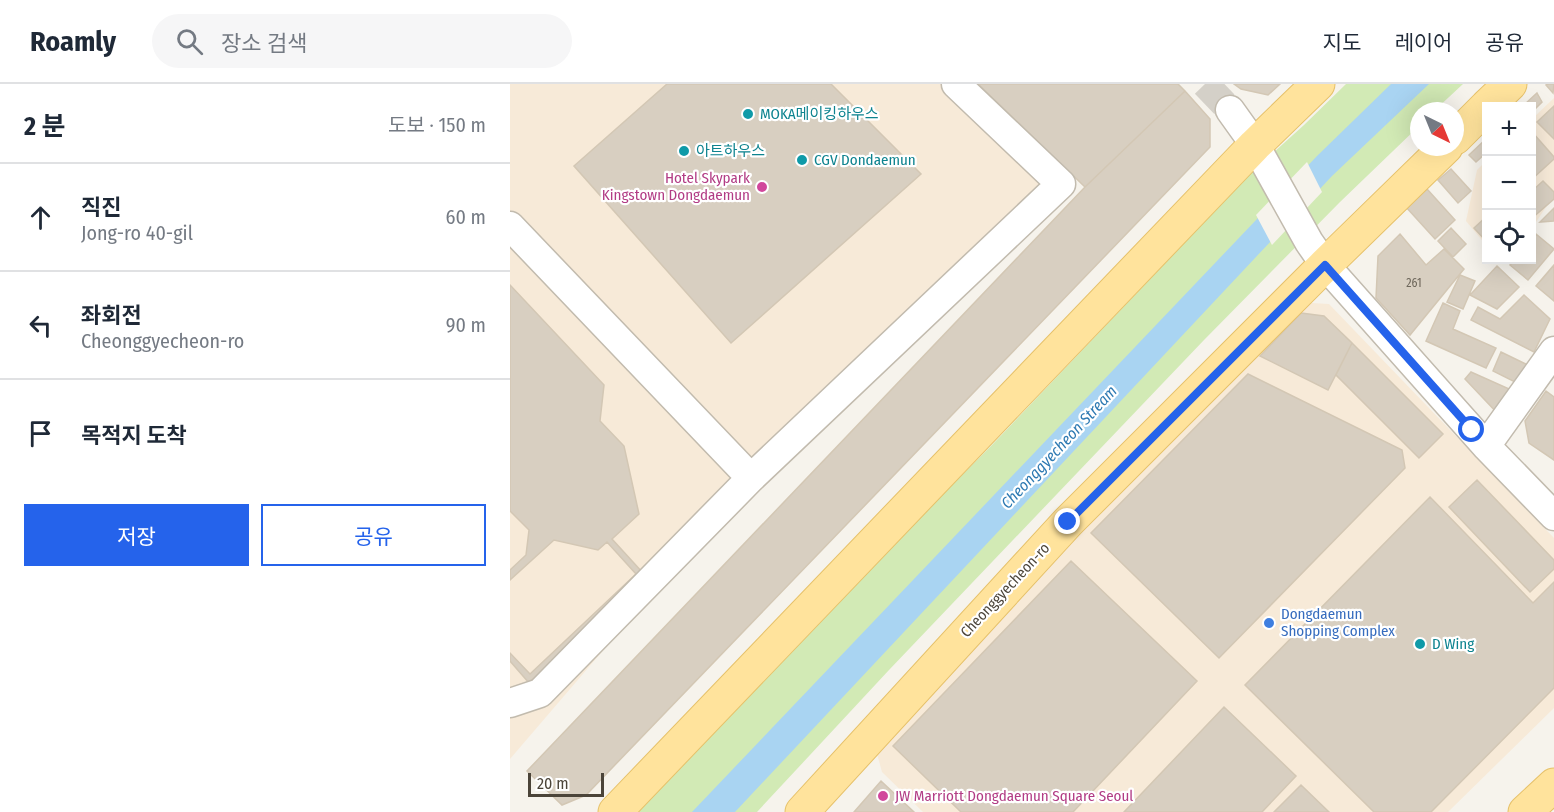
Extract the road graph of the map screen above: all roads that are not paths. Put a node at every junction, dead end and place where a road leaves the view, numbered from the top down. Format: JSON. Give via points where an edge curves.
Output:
{"nodes":[{"id":1,"x":956,"y":84,"type":"edge"},
{"id":2,"x":1318,"y":84,"type":"edge"},
{"id":3,"x":1510,"y":84,"type":"edge"},
{"id":4,"x":1492,"y":102,"type":"edge"},
{"id":5,"x":1230,"y":110,"type":"tunnel mouth"},
{"id":6,"x":1482,"y":112,"type":"edge"},
{"id":7,"x":1464,"y":129,"type":"edge"},
{"id":8,"x":1261,"y":156,"type":"junction"},
{"id":9,"x":1435,"y":156,"type":"edge"},
{"id":10,"x":510,"y":226,"type":"edge"},
{"id":11,"x":1317,"y":254,"type":"junction"},
{"id":12,"x":1554,"y":351,"type":"edge"},
{"id":13,"x":1486,"y":446,"type":"junction"},
{"id":14,"x":751,"y":478,"type":"junction"},
{"id":15,"x":1554,"y":516,"type":"edge"},
{"id":16,"x":510,"y":703,"type":"edge"},
{"id":17,"x":1554,"y":785,"type":"edge"},
{"id":18,"x":615,"y":812,"type":"edge"},
{"id":19,"x":802,"y":812,"type":"edge"},
{"id":20,"x":1525,"y":812,"type":"edge"}],
"edges":[{"from":1,"to":14,"type":"street","via":[[1061,184]]},
{"from":2,"to":8,"type":"main road"},
{"from":3,"to":4,"type":"main road"},
{"from":5,"to":8,"type":"street"},
{"from":6,"to":7,"type":"main road"},
{"from":8,"to":11,"type":"street"},
{"from":8,"to":18,"type":"main road"},
{"from":9,"to":11,"type":"main road","name":"Cheonggyecheon-ro"},
{"from":10,"to":14,"type":"street"},
{"from":11,"to":13,"type":"street"},
{"from":11,"to":19,"type":"main road","name":"Cheonggyecheon-ro"},
{"from":12,"to":13,"type":"street"},
{"from":13,"to":15,"type":"street"},
{"from":14,"to":16,"type":"street","via":[[540,693]]},
{"from":17,"to":20,"type":"main road"}]}
